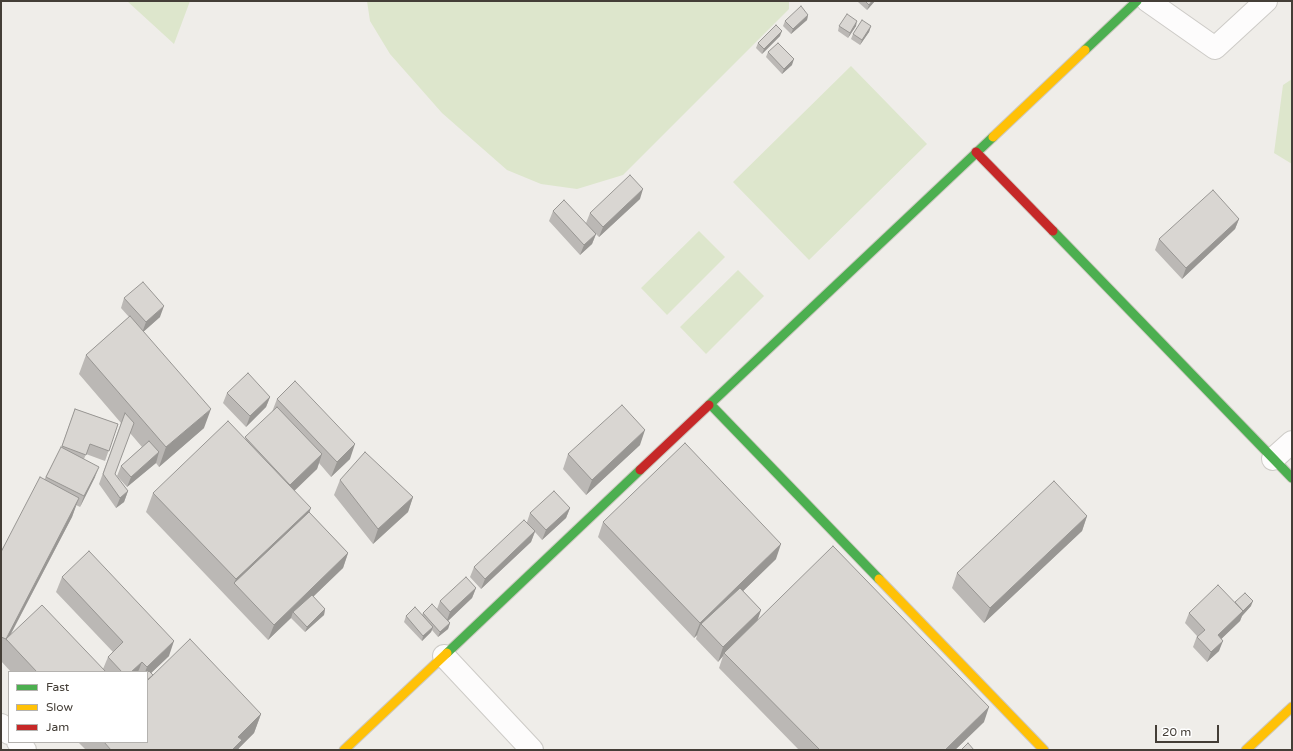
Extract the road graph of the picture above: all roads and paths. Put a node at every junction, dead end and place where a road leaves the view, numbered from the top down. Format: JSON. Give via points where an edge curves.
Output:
{"nodes":[{"id":1,"x":1136,"y":1,"type":"edge"},
{"id":2,"x":1148,"y":1,"type":"edge"},
{"id":3,"x":1266,"y":1,"type":"edge"},
{"id":4,"x":976,"y":152,"type":"junction"},
{"id":5,"x":710,"y":404,"type":"junction"},
{"id":6,"x":1292,"y":442,"type":"edge"},
{"id":7,"x":1273,"y":459,"type":"junction"},
{"id":8,"x":1292,"y":478,"type":"edge"},
{"id":9,"x":444,"y":656,"type":"junction"},
{"id":10,"x":1292,"y":707,"type":"edge"},
{"id":11,"x":344,"y":750,"type":"edge"},
{"id":12,"x":532,"y":750,"type":"edge"},
{"id":13,"x":1044,"y":750,"type":"edge"},
{"id":14,"x":1246,"y":750,"type":"edge"}],
"edges":[{"from":1,"to":4,"type":"street"},
{"from":2,"to":3,"type":"street","via":[[1215,48]]},
{"from":4,"to":5,"type":"street"},
{"from":4,"to":7,"type":"street"},
{"from":5,"to":9,"type":"street"},
{"from":5,"to":13,"type":"street"},
{"from":6,"to":7,"type":"street"},
{"from":7,"to":8,"type":"street"},
{"from":9,"to":11,"type":"street"},
{"from":9,"to":12,"type":"street"},
{"from":10,"to":14,"type":"street"}]}
